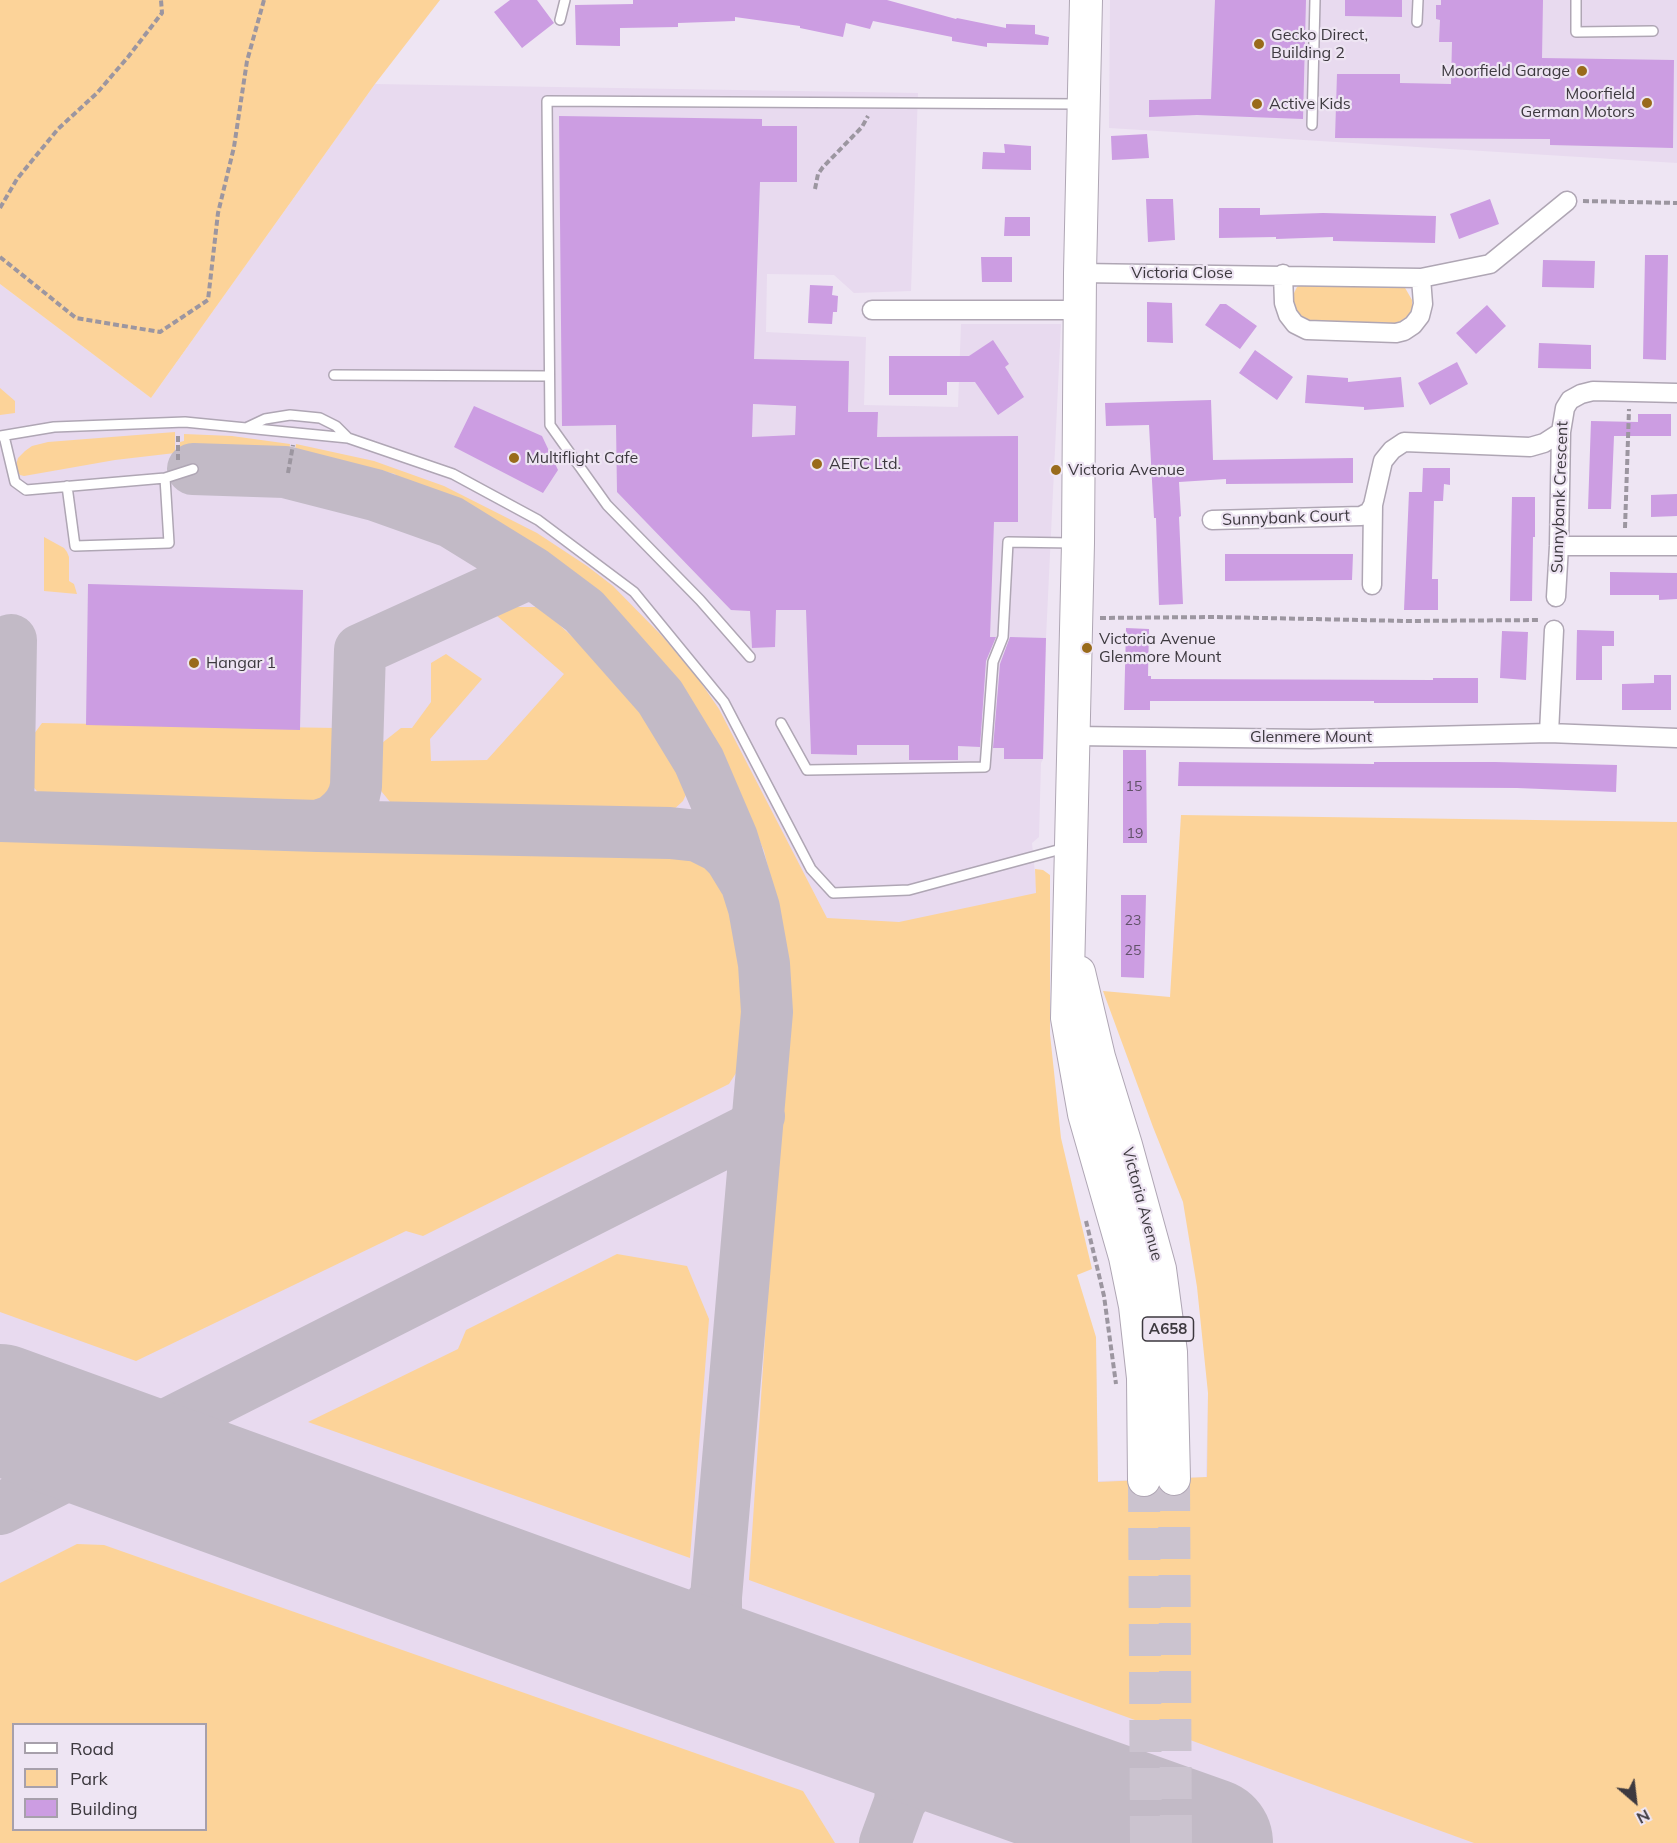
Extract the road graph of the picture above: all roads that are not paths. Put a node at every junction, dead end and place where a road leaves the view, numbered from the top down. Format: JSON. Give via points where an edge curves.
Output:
{"nodes":[{"id":1,"x":565,"y":0,"type":"edge"},
{"id":2,"x":1086,"y":0,"type":"edge"},
{"id":3,"x":1315,"y":0,"type":"edge"},
{"id":4,"x":1418,"y":0,"type":"edge"},
{"id":5,"x":1576,"y":0,"type":"edge"},
{"id":6,"x":560,"y":20,"type":"dead end"},
{"id":7,"x":1417,"y":22,"type":"dead end"},
{"id":8,"x":1653,"y":31,"type":"dead end"},
{"id":9,"x":1084,"y":104,"type":"junction"},
{"id":10,"x":1312,"y":124,"type":"dead end"},
{"id":11,"x":1567,"y":201,"type":"road end"},
{"id":12,"x":1080,"y":273,"type":"junction"},
{"id":13,"x":1283,"y":274,"type":"junction"},
{"id":14,"x":1421,"y":278,"type":"junction"},
{"id":15,"x":872,"y":310,"type":"dead end"},
{"id":16,"x":1080,"y":310,"type":"junction"},
{"id":17,"x":334,"y":375,"type":"dead end"},
{"id":18,"x":549,"y":376,"type":"junction"},
{"id":19,"x":1677,"y":393,"type":"edge"},
{"id":20,"x":246,"y":428,"type":"junction"},
{"id":21,"x":1562,"y":432,"type":"junction"},
{"id":22,"x":2,"y":436,"type":"edge"},
{"id":23,"x":348,"y":438,"type":"junction"},
{"id":24,"x":193,"y":469,"type":"dead end"},
{"id":25,"x":165,"y":478,"type":"junction"},
{"id":26,"x":67,"y":486,"type":"junction"},
{"id":27,"x":1373,"y":505,"type":"junction"},
{"id":28,"x":1212,"y":520,"type":"dead end"},
{"id":29,"x":1078,"y":543,"type":"junction"},
{"id":30,"x":1559,"y":546,"type":"junction"},
{"id":31,"x":1677,"y":546,"type":"edge"},
{"id":32,"x":1372,"y":585,"type":"dead end"},
{"id":33,"x":1556,"y":597,"type":"dead end"},
{"id":34,"x":1549,"y":625,"type":"road end"},
{"id":35,"x":750,"y":657,"type":"dead end"},
{"id":36,"x":781,"y":723,"type":"dead end"},
{"id":37,"x":1549,"y":733,"type":"junction"},
{"id":38,"x":1074,"y":736,"type":"junction"},
{"id":39,"x":1677,"y":738,"type":"edge"},
{"id":40,"x":1070,"y":847,"type":"junction"},
{"id":41,"x":1159,"y":1479,"type":"tunnel mouth"}],
"edges":[{"from":1,"to":6,"type":"lane"},
{"from":2,"to":9,"type":"highway","name":"Victoria Avenue","number":"A658"},
{"from":3,"to":10,"type":"lane"},
{"from":4,"to":7,"type":"lane"},
{"from":5,"to":8,"type":"lane","via":[[1576,32]]},
{"from":9,"to":12,"type":"highway","name":"Victoria Avenue","number":"A658"},
{"from":9,"to":18,"type":"lane","via":[[547,101]]},
{"from":11,"to":14,"type":"street","name":"Victoria Close","via":[[1490,264]]},
{"from":12,"to":13,"type":"street","name":"Victoria Close"},
{"from":12,"to":16,"type":"highway","name":"Victoria Avenue","number":"A658"},
{"from":13,"to":14,"type":"street","name":"Victoria Close"},
{"from":13,"to":14,"type":"street","via":[[1284,303],[1294,324],[1307,330],[1396,333],[1413,325],[1420,315]]},
{"from":15,"to":16,"type":"street"},
{"from":16,"to":29,"type":"highway","name":"Victoria Avenue","number":"A658"},
{"from":17,"to":18,"type":"lane"},
{"from":18,"to":35,"type":"lane","via":[[550,424],[607,505]]},
{"from":19,"to":21,"type":"street","name":"Sunnybank Crescent","via":[[1581,394],[1565,408]]},
{"from":20,"to":22,"type":"lane","via":[[179,422],[54,427]]},
{"from":20,"to":23,"type":"lane"},
{"from":20,"to":23,"type":"lane","via":[[265,419],[320,418]]},
{"from":21,"to":27,"type":"street","name":"Sunnybank Court","via":[[1530,447],[1404,442],[1383,461]]},
{"from":21,"to":30,"type":"street","name":"Sunnybank Crescent"},
{"from":22,"to":26,"type":"lane","via":[[15,483],[26,490]]},
{"from":23,"to":40,"type":"lane","via":[[472,484],[538,520],[634,592],[724,702],[811,868],[833,893],[909,890]]},
{"from":24,"to":25,"type":"lane"},
{"from":25,"to":26,"type":"lane"},
{"from":25,"to":26,"type":"lane","via":[[169,543],[75,546]]},
{"from":27,"to":28,"type":"street","name":"Sunnybank Court","via":[[1361,516]]},
{"from":27,"to":32,"type":"street"},
{"from":29,"to":36,"type":"lane","via":[[1008,542],[1003,638],[993,662],[985,766],[807,770]]},
{"from":29,"to":38,"type":"highway","name":"Victoria Avenue","number":"A658"},
{"from":30,"to":31,"type":"street"},
{"from":30,"to":33,"type":"street","name":"Sunnybank Crescent"},
{"from":34,"to":37,"type":"street"},
{"from":37,"to":38,"type":"street","name":"Glenmere Mount","via":[[1311,739]]},
{"from":37,"to":39,"type":"street","name":"Glenmere Mount"},
{"from":38,"to":40,"type":"highway","name":"Victoria Avenue","number":"A658"},
{"from":40,"to":41,"type":"highway","name":"Victoria Avenue","number":"A658","via":[[1067,1017],[1082,1103],[1135,1306]]}]}
